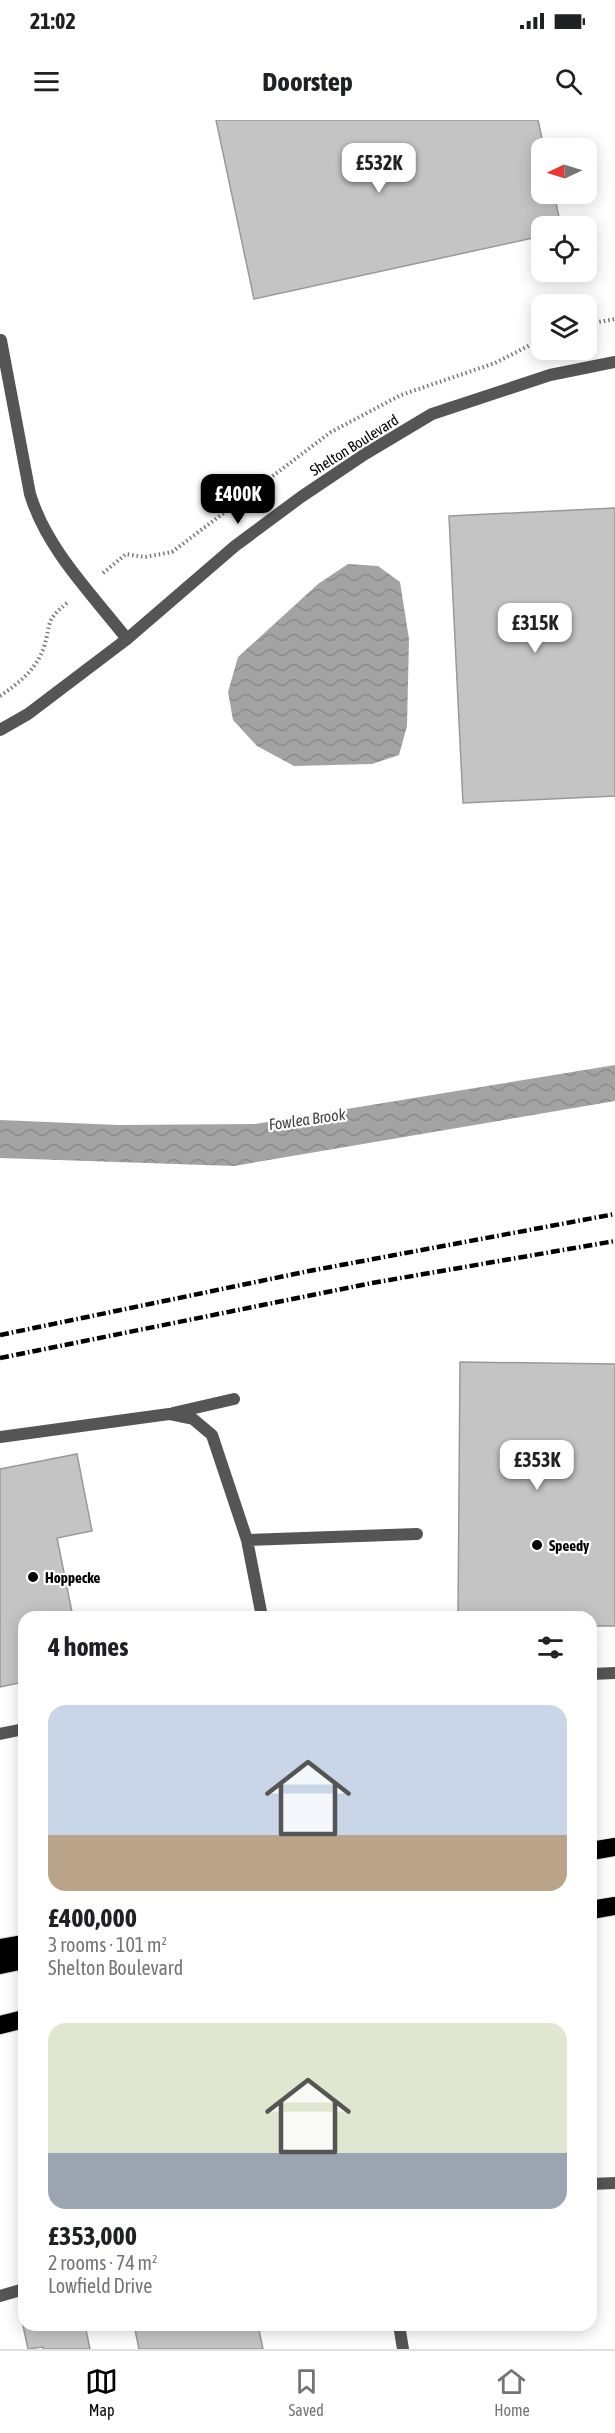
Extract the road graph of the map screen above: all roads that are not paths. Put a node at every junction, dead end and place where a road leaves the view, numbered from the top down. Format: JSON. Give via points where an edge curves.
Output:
{"nodes":[{"id":1,"x":2,"y":340,"type":"dead end"},
{"id":2,"x":615,"y":362,"type":"edge"},
{"id":3,"x":128,"y":639,"type":"junction"},
{"id":4,"x":0,"y":730,"type":"edge"},
{"id":5,"x":234,"y":1399,"type":"dead end"},
{"id":6,"x":169,"y":1414,"type":"junction"},
{"id":7,"x":0,"y":1437,"type":"edge"},
{"id":8,"x":417,"y":1534,"type":"dead end"},
{"id":9,"x":247,"y":1540,"type":"junction"},
{"id":10,"x":261,"y":1611,"type":"edge"},
{"id":11,"x":615,"y":1673,"type":"edge"},
{"id":12,"x":597,"y":1674,"type":"edge"},
{"id":13,"x":18,"y":1730,"type":"edge"},
{"id":14,"x":0,"y":1734,"type":"edge"},
{"id":15,"x":615,"y":1847,"type":"edge"},
{"id":16,"x":597,"y":1850,"type":"edge"},
{"id":17,"x":615,"y":1906,"type":"edge"},
{"id":18,"x":597,"y":1909,"type":"edge"},
{"id":19,"x":18,"y":1945,"type":"edge"},
{"id":20,"x":0,"y":1948,"type":"edge"},
{"id":21,"x":18,"y":1961,"type":"edge"},
{"id":22,"x":0,"y":1965,"type":"edge"},
{"id":23,"x":18,"y":2020,"type":"edge"},
{"id":24,"x":0,"y":2025,"type":"edge"},
{"id":25,"x":615,"y":2183,"type":"edge"},
{"id":26,"x":597,"y":2184,"type":"edge"},
{"id":27,"x":18,"y":2291,"type":"edge"},
{"id":28,"x":0,"y":2296,"type":"edge"},
{"id":29,"x":400,"y":2331,"type":"edge"},
{"id":30,"x":403,"y":2349,"type":"edge"}],
"edges":[{"from":1,"to":3,"type":"street","via":[[36,515],[55,547]]},
{"from":2,"to":3,"type":"street","name":"Shelton Boulevard","via":[[550,375],[432,414],[301,497],[235,546]]},
{"from":3,"to":4,"type":"street","name":"Shelton Boulevard","via":[[28,714]]},
{"from":5,"to":6,"type":"street"},
{"from":6,"to":7,"type":"street"},
{"from":6,"to":9,"type":"street","via":[[193,1419],[212,1435]]},
{"from":8,"to":9,"type":"street"},
{"from":9,"to":10,"type":"street"},
{"from":11,"to":12,"type":"street"},
{"from":13,"to":14,"type":"street"},
{"from":15,"to":16,"type":"highway"},
{"from":17,"to":18,"type":"highway"},
{"from":19,"to":20,"type":"highway"},
{"from":21,"to":22,"type":"highway"},
{"from":23,"to":24,"type":"highway"},
{"from":25,"to":26,"type":"street"},
{"from":27,"to":28,"type":"street"},
{"from":29,"to":30,"type":"street"}]}
